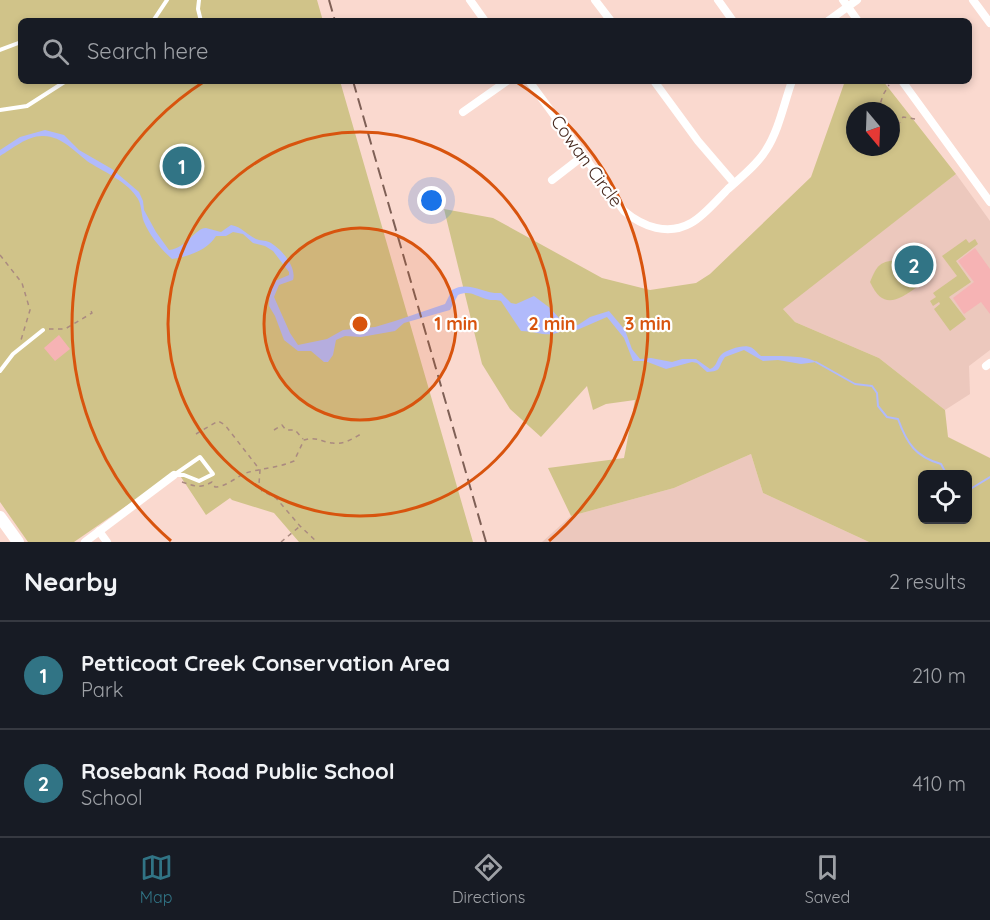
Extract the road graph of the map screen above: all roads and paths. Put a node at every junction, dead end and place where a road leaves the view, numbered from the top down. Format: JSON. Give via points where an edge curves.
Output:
{"nodes":[{"id":1,"x":167,"y":0,"type":"edge"},
{"id":2,"x":199,"y":0,"type":"edge"},
{"id":3,"x":470,"y":0,"type":"edge"},
{"id":4,"x":595,"y":0,"type":"edge"},
{"id":5,"x":718,"y":0,"type":"edge"},
{"id":6,"x":856,"y":0,"type":"edge"},
{"id":7,"x":973,"y":0,"type":"edge"},
{"id":8,"x":846,"y":3,"type":"edge"},
{"id":9,"x":155,"y":18,"type":"edge"},
{"id":10,"x":200,"y":18,"type":"edge"},
{"id":11,"x":483,"y":18,"type":"edge"},
{"id":12,"x":608,"y":18,"type":"edge"},
{"id":13,"x":731,"y":18,"type":"edge"},
{"id":14,"x":831,"y":18,"type":"edge"},
{"id":15,"x":856,"y":18,"type":"edge"},
{"id":16,"x":990,"y":23,"type":"edge"},
{"id":17,"x":18,"y":43,"type":"edge"},
{"id":18,"x":0,"y":50,"type":"edge"},
{"id":19,"x":61,"y":84,"type":"edge"},
{"id":20,"x":503,"y":84,"type":"edge"},
{"id":21,"x":531,"y":84,"type":"edge"},
{"id":22,"x":656,"y":84,"type":"edge"},
{"id":23,"x":791,"y":84,"type":"edge"},
{"id":24,"x":904,"y":84,"type":"edge"},
{"id":25,"x":889,"y":85,"type":"dead end"},
{"id":26,"x":881,"y":102,"type":"edge"},
{"id":27,"x":0,"y":110,"type":"edge"},
{"id":28,"x":463,"y":112,"type":"dead end"},
{"id":29,"x":915,"y":119,"type":"dead end"},
{"id":30,"x":900,"y":122,"type":"edge"},
{"id":31,"x":583,"y":156,"type":"junction"},
{"id":32,"x":552,"y":180,"type":"dead end"},
{"id":33,"x":734,"y":183,"type":"junction"},
{"id":34,"x":990,"y":202,"type":"edge"},
{"id":35,"x":0,"y":255,"type":"edge"},
{"id":36,"x":91,"y":311,"type":"dead end"},
{"id":37,"x":43,"y":330,"type":"joint"},
{"id":38,"x":18,"y":350,"type":"junction"},
{"id":39,"x":0,"y":371,"type":"edge"},
{"id":40,"x":274,"y":430,"type":"dead end"},
{"id":41,"x":196,"y":434,"type":"dead end"},
{"id":42,"x":361,"y":434,"type":"dead end"},
{"id":43,"x":303,"y":440,"type":"junction"},
{"id":44,"x":260,"y":470,"type":"junction"},
{"id":45,"x":174,"y":475,"type":"junction"},
{"id":46,"x":182,"y":482,"type":"dead end"},
{"id":47,"x":0,"y":517,"type":"edge"},
{"id":48,"x":300,"y":526,"type":"junction"},
{"id":49,"x":99,"y":531,"type":"junction"},
{"id":50,"x":18,"y":542,"type":"edge"},
{"id":51,"x":85,"y":542,"type":"edge"},
{"id":52,"x":107,"y":542,"type":"edge"},
{"id":53,"x":281,"y":542,"type":"edge"},
{"id":54,"x":317,"y":542,"type":"edge"}],
"edges":[{"from":1,"to":9,"type":"lane"},
{"from":2,"to":10,"type":"lane"},
{"from":3,"to":11,"type":"street"},
{"from":4,"to":12,"type":"street"},
{"from":5,"to":13,"type":"street"},
{"from":6,"to":8,"type":"street"},
{"from":7,"to":16,"type":"street"},
{"from":8,"to":14,"type":"street"},
{"from":8,"to":15,"type":"street"},
{"from":17,"to":18,"type":"lane"},
{"from":19,"to":27,"type":"lane","via":[[27,106]]},
{"from":20,"to":28,"type":"street"},
{"from":21,"to":31,"type":"street","name":"Cowan Circle"},
{"from":22,"to":33,"type":"street"},
{"from":23,"to":33,"type":"street","name":"Cowan Circle","via":[[766,150]]},
{"from":24,"to":34,"type":"street"},
{"from":25,"to":26,"type":"path"},
{"from":29,"to":30,"type":"path","via":[[903,117]]},
{"from":31,"to":32,"type":"street"},
{"from":31,"to":33,"type":"street","name":"Cowan Circle","via":[[624,212],[658,230],[692,223]]},
{"from":35,"to":38,"type":"path","via":[[22,284],[30,310]]},
{"from":36,"to":37,"type":"path","via":[[65,329]]},
{"from":37,"to":38,"type":"lane"},
{"from":38,"to":39,"type":"lane"},
{"from":40,"to":43,"type":"path","via":[[282,425],[286,430],[295,430]]},
{"from":41,"to":44,"type":"path","via":[[218,421]]},
{"from":42,"to":43,"type":"path","via":[[345,443],[314,437]]},
{"from":43,"to":44,"type":"path","via":[[294,461]]},
{"from":44,"to":46,"type":"path","via":[[220,487],[212,482],[196,487]]},
{"from":44,"to":48,"type":"path","via":[[262,491],[276,498]]},
{"from":45,"to":45,"type":"lane","via":[[200,481],[213,474],[200,457]]},
{"from":45,"to":49,"type":"street"},
{"from":47,"to":50,"type":"street"},
{"from":48,"to":53,"type":"path"},
{"from":48,"to":54,"type":"path"},
{"from":49,"to":51,"type":"street"},
{"from":49,"to":52,"type":"street"}]}
